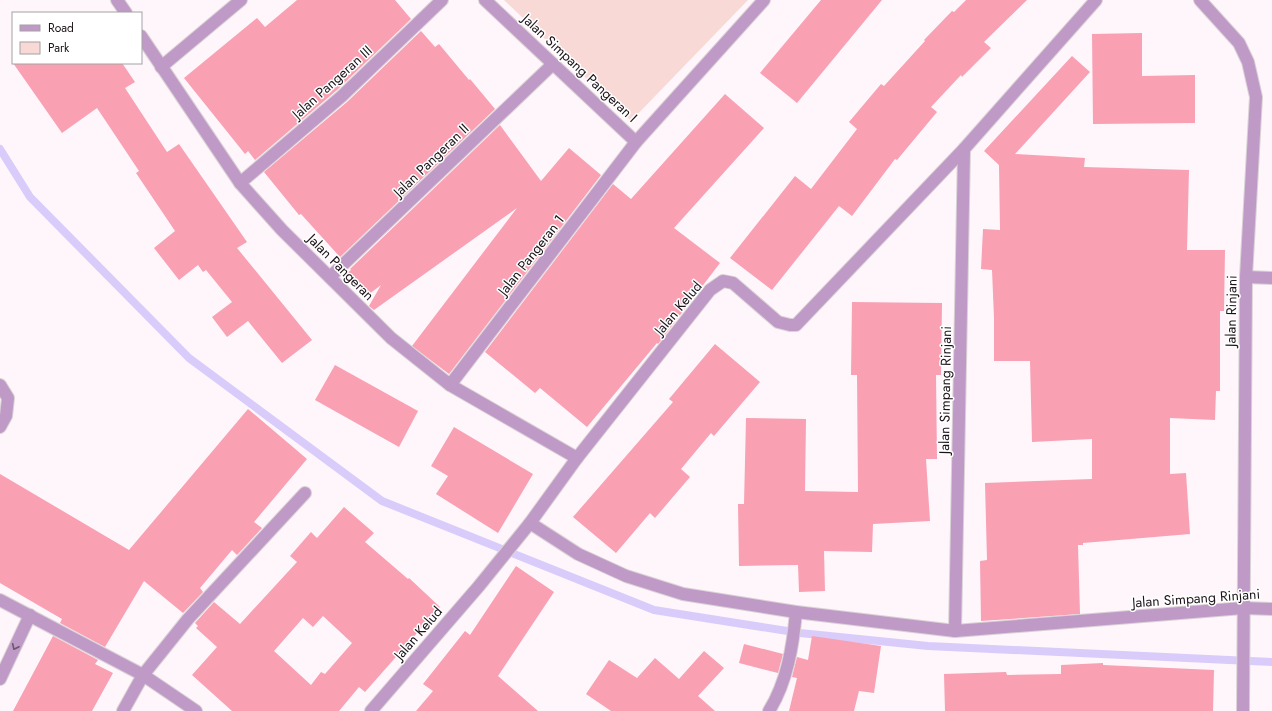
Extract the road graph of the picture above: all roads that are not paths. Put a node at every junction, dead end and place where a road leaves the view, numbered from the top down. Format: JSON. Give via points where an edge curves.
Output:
{"nodes":[{"id":1,"x":117,"y":0,"type":"edge"},
{"id":2,"x":241,"y":0,"type":"edge"},
{"id":3,"x":442,"y":0,"type":"edge"},
{"id":4,"x":485,"y":0,"type":"edge"},
{"id":5,"x":764,"y":0,"type":"edge"},
{"id":6,"x":1096,"y":0,"type":"edge"},
{"id":7,"x":1200,"y":0,"type":"edge"},
{"id":8,"x":125,"y":12,"type":"edge"},
{"id":9,"x":142,"y":38,"type":"edge"},
{"id":10,"x":552,"y":64,"type":"junction"},
{"id":11,"x":161,"y":67,"type":"junction"},
{"id":12,"x":636,"y":142,"type":"junction"},
{"id":13,"x":964,"y":150,"type":"junction"},
{"id":14,"x":240,"y":183,"type":"junction"},
{"id":15,"x":330,"y":276,"type":"junction"},
{"id":16,"x":1246,"y":277,"type":"junction"},
{"id":17,"x":1272,"y":278,"type":"edge"},
{"id":18,"x":0,"y":385,"type":"edge"},
{"id":19,"x":450,"y":385,"type":"junction"},
{"id":20,"x":0,"y":427,"type":"edge"},
{"id":21,"x":577,"y":458,"type":"junction"},
{"id":22,"x":305,"y":493,"type":"dead end"},
{"id":23,"x":530,"y":523,"type":"junction"},
{"id":24,"x":0,"y":600,"type":"edge"},
{"id":25,"x":1243,"y":608,"type":"junction"},
{"id":26,"x":1272,"y":609,"type":"edge"},
{"id":27,"x":30,"y":615,"type":"junction"},
{"id":28,"x":795,"y":618,"type":"junction"},
{"id":29,"x":955,"y":631,"type":"junction"},
{"id":30,"x":143,"y":675,"type":"junction"},
{"id":31,"x":0,"y":679,"type":"edge"},
{"id":32,"x":123,"y":711,"type":"edge"},
{"id":33,"x":196,"y":711,"type":"edge"},
{"id":34,"x":371,"y":711,"type":"edge"},
{"id":35,"x":769,"y":711,"type":"edge"},
{"id":36,"x":1242,"y":711,"type":"edge"}],
"edges":[{"from":1,"to":8,"type":"street"},
{"from":2,"to":11,"type":"street"},
{"from":3,"to":14,"type":"street","name":"Jalan Pangeran III","via":[[342,96]]},
{"from":4,"to":10,"type":"street","name":"Jalan Simpang Pangeran I"},
{"from":5,"to":12,"type":"street","name":"Jalan Pangeran 1"},
{"from":6,"to":13,"type":"street"},
{"from":7,"to":16,"type":"street","name":"Jalan Rinjani","via":[[1239,43],[1248,62],[1256,97]]},
{"from":9,"to":11,"type":"street","name":"Jalan Pangeran"},
{"from":10,"to":12,"type":"street","name":"Jalan Simpang Pangeran I"},
{"from":10,"to":15,"type":"street","name":"Jalan Pangeran II"},
{"from":11,"to":14,"type":"street","name":"Jalan Pangeran"},
{"from":12,"to":19,"type":"street","name":"Jalan Pangeran 1"},
{"from":13,"to":21,"type":"street","name":"Jalan Kelud","via":[[796,325],[778,322],[733,283],[724,281],[710,290]]},
{"from":13,"to":29,"type":"street","name":"Jalan Simpang Rinjani"},
{"from":14,"to":15,"type":"street","name":"Jalan Pangeran","via":[[282,230]]},
{"from":15,"to":19,"type":"street","name":"Jalan Pangeran","via":[[391,338]]},
{"from":16,"to":17,"type":"street"},
{"from":16,"to":25,"type":"street","name":"Jalan Rinjani"},
{"from":18,"to":20,"type":"street","via":[[8,398],[6,416]]},
{"from":19,"to":21,"type":"street","name":"Jalan Pangeran"},
{"from":21,"to":23,"type":"street","name":"Jalan Kelud"},
{"from":22,"to":30,"type":"street","via":[[188,619]]},
{"from":23,"to":28,"type":"street","name":"Jalan Simpang Rinjani","via":[[578,554],[626,576],[683,594]]},
{"from":23,"to":34,"type":"street","name":"Jalan Kelud"},
{"from":24,"to":27,"type":"street"},
{"from":25,"to":26,"type":"street","name":"Jalan Simpang Rinjani"},
{"from":25,"to":29,"type":"street","name":"Jalan Simpang Rinjani"},
{"from":25,"to":36,"type":"street","name":"Jalan Rinjani"},
{"from":27,"to":30,"type":"street"},
{"from":27,"to":31,"type":"street","one_way":true},
{"from":28,"to":29,"type":"street","name":"Jalan Simpang Rinjani"},
{"from":28,"to":35,"type":"street","via":[[787,669]]},
{"from":30,"to":32,"type":"street"},
{"from":30,"to":33,"type":"street"}]}
